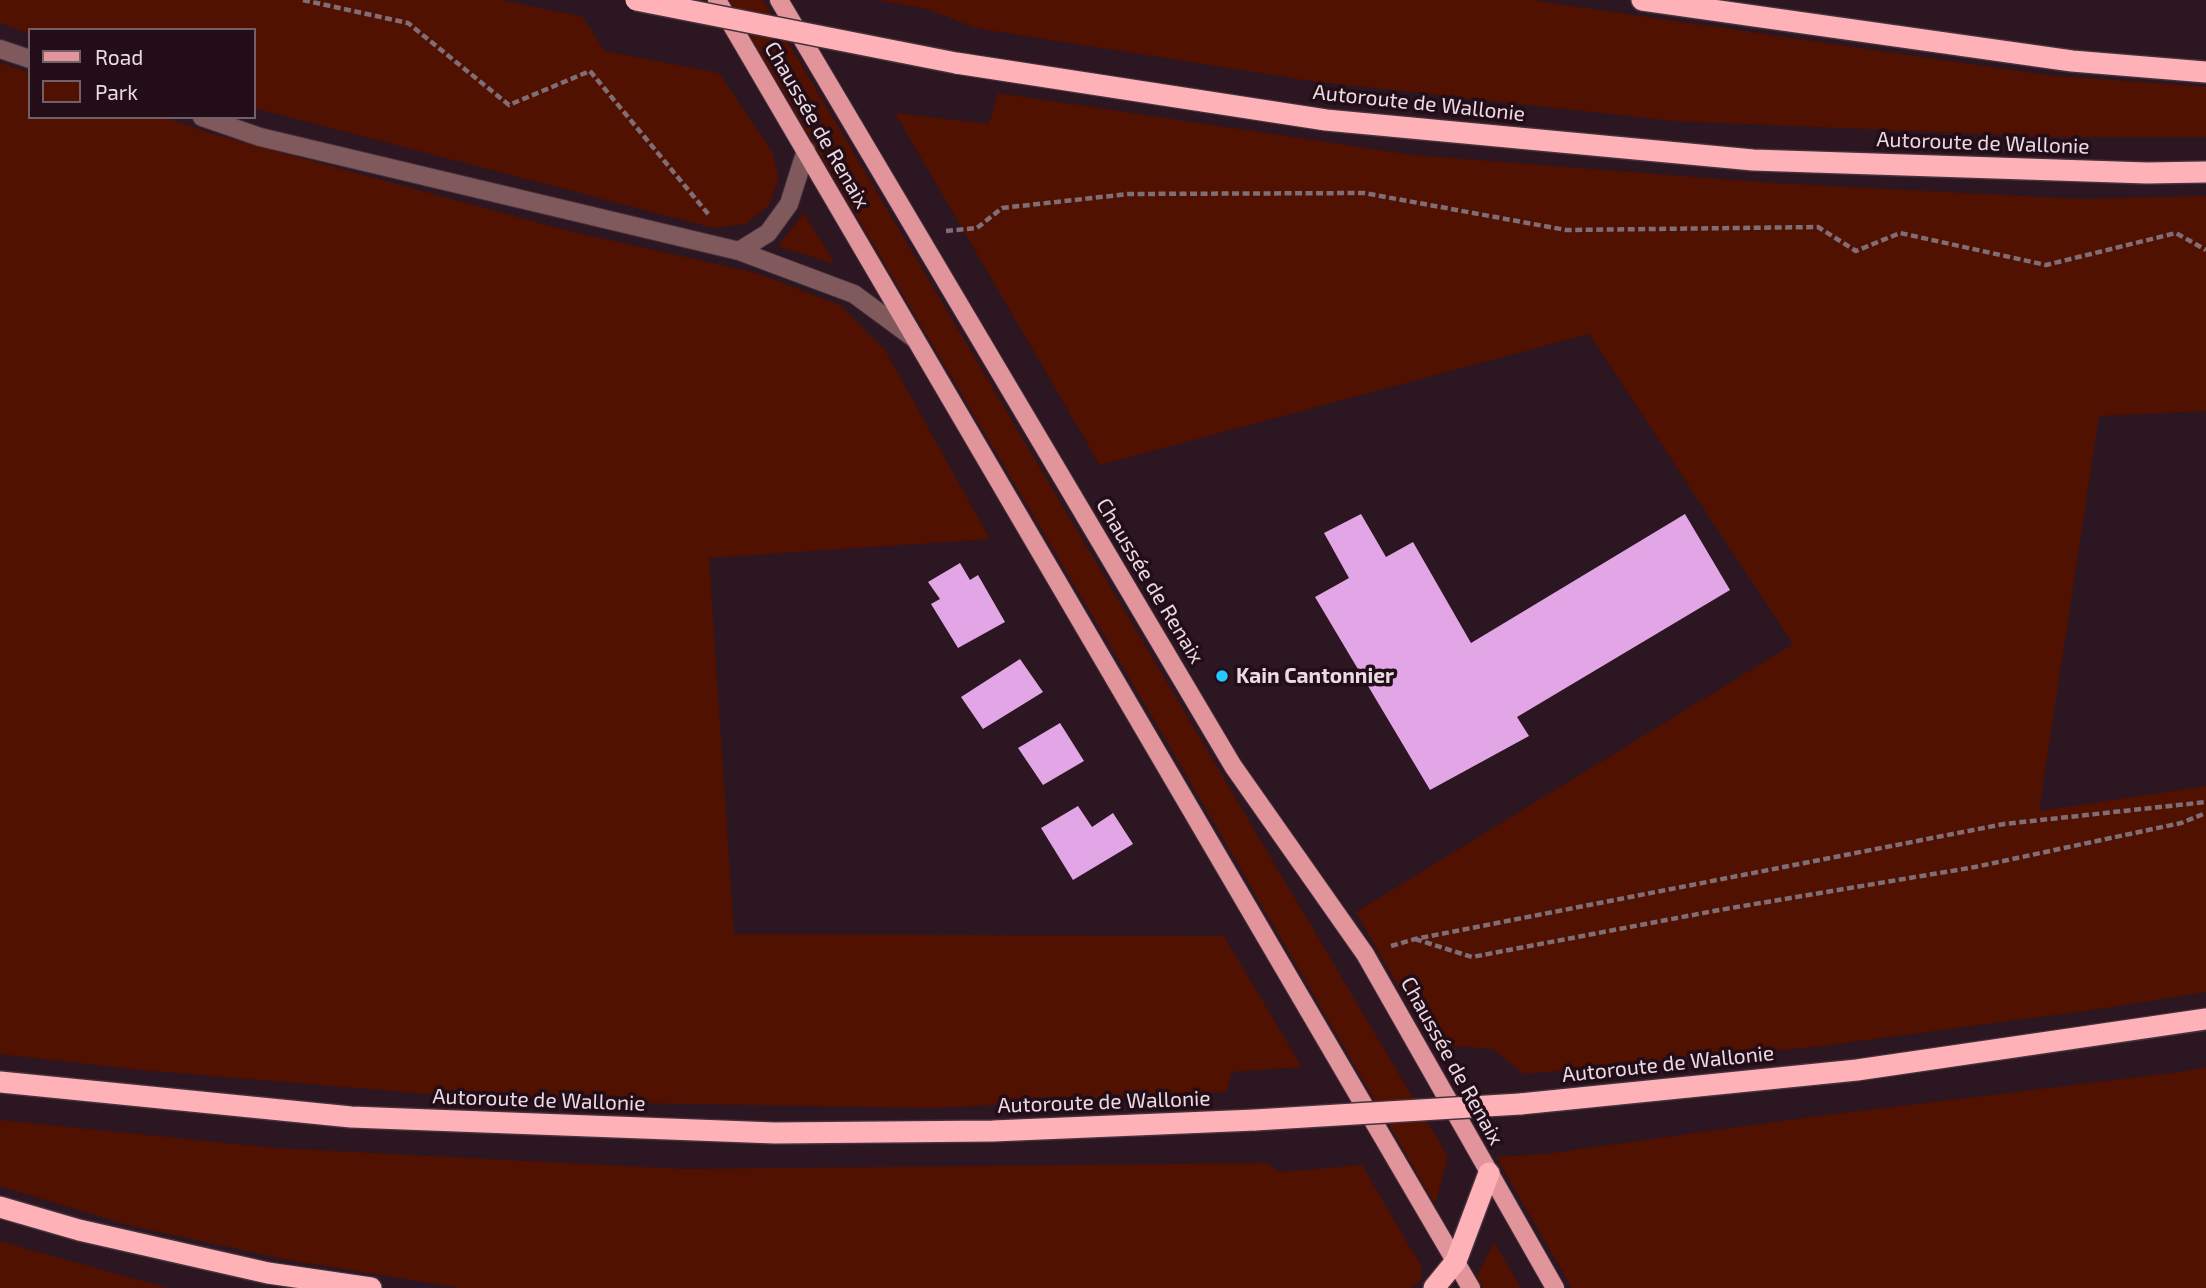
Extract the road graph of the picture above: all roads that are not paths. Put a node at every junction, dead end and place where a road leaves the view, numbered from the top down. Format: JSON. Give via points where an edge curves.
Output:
{"nodes":[{"id":1,"x":636,"y":0,"type":"edge"},
{"id":2,"x":717,"y":0,"type":"edge"},
{"id":3,"x":779,"y":0,"type":"edge"},
{"id":4,"x":1642,"y":0,"type":"edge"},
{"id":5,"x":0,"y":48,"type":"edge"},
{"id":6,"x":28,"y":58,"type":"edge"},
{"id":7,"x":2206,"y":72,"type":"edge"},
{"id":8,"x":208,"y":119,"type":"edge"},
{"id":9,"x":806,"y":150,"type":"junction"},
{"id":10,"x":2206,"y":172,"type":"edge"},
{"id":11,"x":739,"y":251,"type":"junction"},
{"id":12,"x":915,"y":340,"type":"junction"},
{"id":13,"x":2206,"y":1019,"type":"edge"},
{"id":14,"x":0,"y":1082,"type":"edge"},
{"id":15,"x":1489,"y":1173,"type":"junction"},
{"id":16,"x":0,"y":1207,"type":"edge"},
{"id":17,"x":1456,"y":1261,"type":"junction"},
{"id":18,"x":371,"y":1288,"type":"edge"},
{"id":19,"x":1434,"y":1288,"type":"edge"},
{"id":20,"x":1471,"y":1288,"type":"edge"},
{"id":21,"x":1555,"y":1288,"type":"edge"}],
"edges":[{"from":1,"to":10,"type":"highway","name":"Autoroute de Wallonie","bridge":true,"via":[[956,62],[1326,120],[1753,160]]},
{"from":2,"to":9,"type":"main road","name":"Chaussée de Renaix"},
{"from":3,"to":15,"type":"main road","name":"Chaussée de Renaix","via":[[1233,766],[1365,954]]},
{"from":4,"to":7,"type":"highway","via":[[2072,61]]},
{"from":5,"to":6,"type":"street"},
{"from":8,"to":11,"type":"street","via":[[260,137]]},
{"from":9,"to":11,"type":"street","via":[[789,204],[768,233]]},
{"from":9,"to":12,"type":"main road","name":"Chaussée de Renaix"},
{"from":11,"to":12,"type":"street","via":[[854,294]]},
{"from":12,"to":17,"type":"main road","name":"Chaussée de Renaix"},
{"from":13,"to":14,"type":"highway","name":"Autoroute de Wallonie","bridge":true,"via":[[1857,1070],[1520,1104],[993,1131],[775,1133],[351,1117]]},
{"from":15,"to":17,"type":"highway"},
{"from":15,"to":21,"type":"main road","name":"Chaussée de Renaix"},
{"from":16,"to":18,"type":"highway","via":[[268,1273]]},
{"from":17,"to":19,"type":"highway"},
{"from":17,"to":20,"type":"main road","name":"Chaussée de Renaix"}]}
